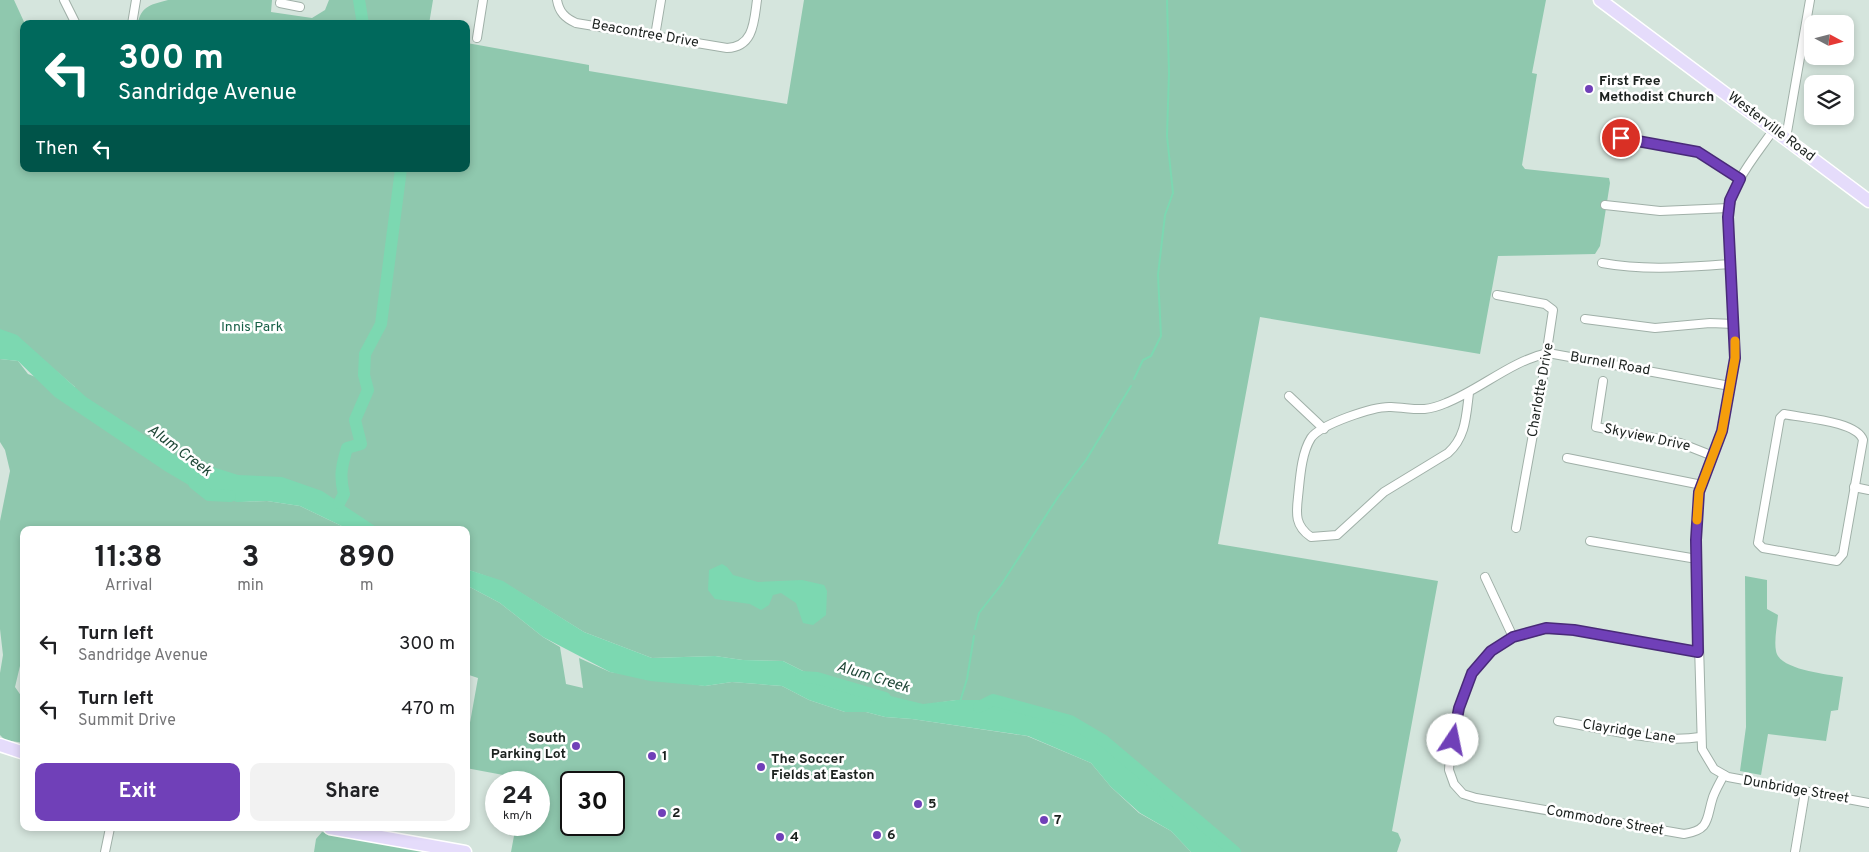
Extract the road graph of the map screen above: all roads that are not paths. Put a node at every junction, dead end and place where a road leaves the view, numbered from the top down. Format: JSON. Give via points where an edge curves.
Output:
{"nodes":[{"id":1,"x":64,"y":0,"type":"edge"},
{"id":2,"x":136,"y":0,"type":"edge"},
{"id":3,"x":281,"y":0,"type":"edge"},
{"id":4,"x":483,"y":0,"type":"edge"},
{"id":5,"x":557,"y":0,"type":"edge"},
{"id":6,"x":661,"y":0,"type":"edge"},
{"id":7,"x":758,"y":0,"type":"edge"},
{"id":8,"x":1600,"y":0,"type":"edge"},
{"id":9,"x":1810,"y":0,"type":"edge"},
{"id":10,"x":300,"y":7,"type":"dead end"},
{"id":11,"x":74,"y":20,"type":"edge"},
{"id":12,"x":133,"y":20,"type":"edge"},
{"id":13,"x":655,"y":36,"type":"junction"},
{"id":14,"x":477,"y":38,"type":"dead end"},
{"id":15,"x":1774,"y":129,"type":"junction"},
{"id":16,"x":1621,"y":138,"type":"dead end"},
{"id":17,"x":1786,"y":138,"type":"junction"},
{"id":18,"x":1740,"y":179,"type":"junction"},
{"id":19,"x":1869,"y":201,"type":"edge"},
{"id":20,"x":1605,"y":205,"type":"dead end"},
{"id":21,"x":1729,"y":208,"type":"junction"},
{"id":22,"x":1602,"y":263,"type":"dead end"},
{"id":23,"x":1731,"y":264,"type":"junction"},
{"id":24,"x":1497,"y":295,"type":"dead end"},
{"id":25,"x":1585,"y":319,"type":"dead end"},
{"id":26,"x":1734,"y":324,"type":"junction"},
{"id":27,"x":1548,"y":353,"type":"junction"},
{"id":28,"x":1603,"y":381,"type":"dead end"},
{"id":29,"x":1730,"y":386,"type":"junction"},
{"id":30,"x":1469,"y":393,"type":"junction"},
{"id":31,"x":1289,"y":396,"type":"dead end"},
{"id":32,"x":1324,"y":429,"type":"junction"},
{"id":33,"x":1713,"y":456,"type":"junction"},
{"id":34,"x":1567,"y":458,"type":"dead end"},
{"id":35,"x":1702,"y":485,"type":"junction"},
{"id":36,"x":1854,"y":487,"type":"junction"},
{"id":37,"x":1869,"y":490,"type":"edge"},
{"id":38,"x":1516,"y":528,"type":"dead end"},
{"id":39,"x":1590,"y":541,"type":"dead end"},
{"id":40,"x":1696,"y":559,"type":"junction"},
{"id":41,"x":1485,"y":577,"type":"dead end"},
{"id":42,"x":1513,"y":637,"type":"junction"},
{"id":43,"x":1698,"y":652,"type":"junction"},
{"id":44,"x":1558,"y":721,"type":"dead end"},
{"id":45,"x":1700,"y":737,"type":"junction"},
{"id":46,"x":0,"y":745,"type":"edge"},
{"id":47,"x":20,"y":752,"type":"edge"},
{"id":48,"x":1724,"y":775,"type":"junction"},
{"id":49,"x":1805,"y":792,"type":"junction"},
{"id":50,"x":1869,"y":803,"type":"edge"},
{"id":51,"x":110,"y":831,"type":"edge"},
{"id":52,"x":347,"y":831,"type":"edge"},
{"id":53,"x":106,"y":852,"type":"edge"},
{"id":54,"x":465,"y":852,"type":"edge"},
{"id":55,"x":1795,"y":852,"type":"edge"}],
"edges":[{"from":1,"to":11,"type":"street"},
{"from":2,"to":12,"type":"street"},
{"from":3,"to":10,"type":"street","via":[[280,3]]},
{"from":4,"to":14,"type":"street"},
{"from":5,"to":13,"type":"street","name":"Beacontree Drive","via":[[561,11],[576,23]]},
{"from":6,"to":13,"type":"street"},
{"from":7,"to":13,"type":"street","name":"Beacontree Drive","via":[[750,36],[736,48]]},
{"from":8,"to":15,"type":"main road","name":"Westerville Road"},
{"from":9,"to":17,"type":"street"},
{"from":15,"to":17,"type":"main road","name":"Westerville Road"},
{"from":15,"to":18,"type":"street"},
{"from":16,"to":18,"type":"street","via":[[1698,152]]},
{"from":17,"to":19,"type":"main road","name":"Westerville Road"},
{"from":18,"to":21,"type":"street"},
{"from":20,"to":21,"type":"street","via":[[1660,212]]},
{"from":21,"to":23,"type":"street"},
{"from":22,"to":23,"type":"street","via":[[1654,270]]},
{"from":23,"to":26,"type":"street"},
{"from":24,"to":27,"type":"street","name":"Charlotte Drive","via":[[1545,304],[1553,310]]},
{"from":25,"to":26,"type":"street","via":[[1656,328]]},
{"from":26,"to":29,"type":"street","via":[[1735,358]]},
{"from":27,"to":29,"type":"street","name":"Burnell Road"},
{"from":27,"to":30,"type":"street","name":"Burnell Road","via":[[1530,357]]},
{"from":27,"to":38,"type":"street","name":"Charlotte Drive"},
{"from":28,"to":33,"type":"street","name":"Skyview Drive","via":[[1596,427],[1680,443]]},
{"from":29,"to":33,"type":"street","via":[[1722,431]]},
{"from":30,"to":32,"type":"street","name":"Burnell Road","via":[[1426,410],[1367,409]]},
{"from":30,"to":32,"type":"street","via":[[1462,436],[1457,445],[1384,492],[1337,536],[1311,536],[1299,527],[1296,516],[1304,458],[1311,438]]},
{"from":31,"to":32,"type":"street"},
{"from":33,"to":35,"type":"street"},
{"from":34,"to":35,"type":"street"},
{"from":35,"to":40,"type":"street"},
{"from":36,"to":36,"type":"street","via":[[1843,554],[1837,561],[1763,548],[1758,543],[1780,418],[1784,414],[1850,426],[1862,435],[1864,440]]},
{"from":36,"to":37,"type":"street"},
{"from":39,"to":40,"type":"street"},
{"from":40,"to":43,"type":"street"},
{"from":41,"to":42,"type":"street"},
{"from":42,"to":43,"type":"street","via":[[1546,628],[1574,630]]},
{"from":42,"to":48,"type":"street","name":"Commodore Street","via":[[1491,651],[1472,673],[1459,708],[1449,770],[1454,784],[1463,794],[1684,834],[1704,826]]},
{"from":43,"to":45,"type":"street"},
{"from":44,"to":45,"type":"street","name":"Clayridge Lane","via":[[1657,738],[1685,740]]},
{"from":45,"to":48,"type":"street","via":[[1707,760]]},
{"from":46,"to":47,"type":"main road"},
{"from":48,"to":49,"type":"street","name":"Dunbridge Street"},
{"from":49,"to":50,"type":"street","name":"Dunbridge Street"},
{"from":49,"to":55,"type":"street"},
{"from":51,"to":53,"type":"street"},
{"from":52,"to":54,"type":"main road"}]}
